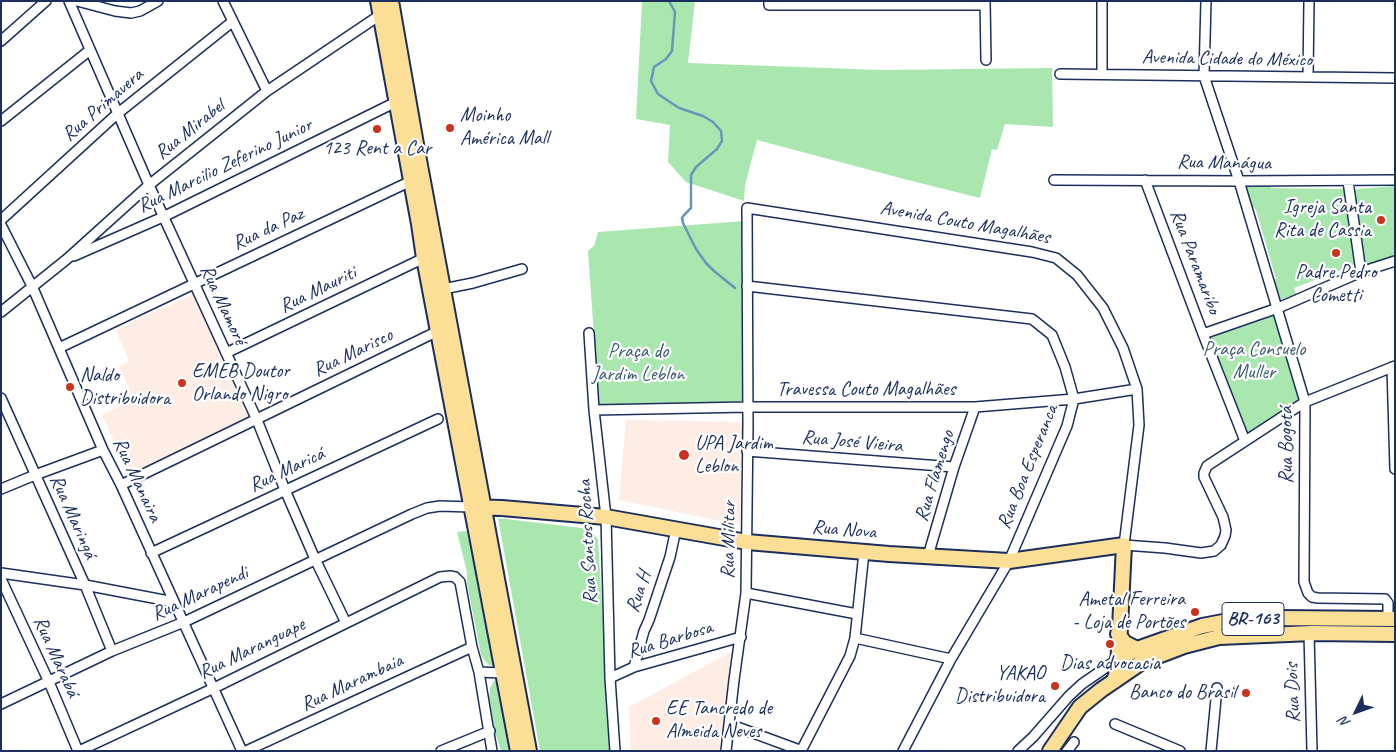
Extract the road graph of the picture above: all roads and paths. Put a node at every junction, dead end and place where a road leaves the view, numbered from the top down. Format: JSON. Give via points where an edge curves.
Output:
{"nodes":[{"id":1,"x":46,"y":1,"type":"edge"},
{"id":2,"x":69,"y":1,"type":"edge"},
{"id":3,"x":77,"y":1,"type":"edge"},
{"id":4,"x":158,"y":1,"type":"edge"},
{"id":5,"x":223,"y":1,"type":"edge"},
{"id":6,"x":378,"y":1,"type":"edge"},
{"id":7,"x":391,"y":1,"type":"edge"},
{"id":8,"x":769,"y":1,"type":"edge"},
{"id":9,"x":1102,"y":1,"type":"edge"},
{"id":10,"x":1206,"y":1,"type":"edge"},
{"id":11,"x":1309,"y":1,"type":"edge"},
{"id":12,"x":874,"y":3,"type":"edge"},
{"id":13,"x":985,"y":3,"type":"edge"},
{"id":14,"x":380,"y":15,"type":"junction"},
{"id":15,"x":232,"y":22,"type":"junction"},
{"id":16,"x":1,"y":41,"type":"edge"},
{"id":17,"x":90,"y":50,"type":"junction"},
{"id":18,"x":986,"y":60,"type":"dead end"},
{"id":19,"x":1060,"y":74,"type":"dead end"},
{"id":20,"x":1102,"y":74,"type":"junction"},
{"id":21,"x":1204,"y":76,"type":"junction"},
{"id":22,"x":1308,"y":77,"type":"junction"},
{"id":23,"x":1395,"y":78,"type":"edge"},
{"id":24,"x":267,"y":91,"type":"junction"},
{"id":25,"x":396,"y":102,"type":"junction"},
{"id":26,"x":117,"y":114,"type":"junction"},
{"id":27,"x":1,"y":121,"type":"edge"},
{"id":28,"x":1054,"y":180,"type":"dead end"},
{"id":29,"x":1145,"y":180,"type":"junction"},
{"id":30,"x":1395,"y":180,"type":"edge"},
{"id":31,"x":411,"y":181,"type":"junction"},
{"id":32,"x":1239,"y":181,"type":"junction"},
{"id":33,"x":1348,"y":181,"type":"junction"},
{"id":34,"x":149,"y":185,"type":"junction"},
{"id":35,"x":747,"y":208,"type":"joint"},
{"id":36,"x":163,"y":217,"type":"junction"},
{"id":37,"x":1,"y":220,"type":"edge"},
{"id":38,"x":1,"y":225,"type":"edge"},
{"id":39,"x":424,"y":258,"type":"junction"},
{"id":40,"x":67,"y":259,"type":"junction"},
{"id":41,"x":1395,"y":260,"type":"edge"},
{"id":42,"x":522,"y":269,"type":"dead end"},
{"id":43,"x":1361,"y":272,"type":"junction"},
{"id":44,"x":195,"y":284,"type":"junction"},
{"id":45,"x":32,"y":286,"type":"junction"},
{"id":46,"x":747,"y":286,"type":"junction"},
{"id":47,"x":443,"y":289,"type":"junction"},
{"id":48,"x":1278,"y":308,"type":"junction"},
{"id":49,"x":1,"y":312,"type":"edge"},
{"id":50,"x":438,"y":331,"type":"junction"},
{"id":51,"x":590,"y":332,"type":"dead end"},
{"id":52,"x":1203,"y":334,"type":"junction"},
{"id":53,"x":59,"y":348,"type":"junction"},
{"id":54,"x":226,"y":353,"type":"junction"},
{"id":55,"x":1394,"y":366,"type":"edge"},
{"id":56,"x":1137,"y":389,"type":"junction"},
{"id":57,"x":1,"y":398,"type":"edge"},
{"id":58,"x":1074,"y":399,"type":"junction"},
{"id":59,"x":1305,"y":402,"type":"junction"},
{"id":60,"x":748,"y":407,"type":"junction"},
{"id":61,"x":975,"y":407,"type":"junction"},
{"id":62,"x":594,"y":410,"type":"junction"},
{"id":63,"x":438,"y":419,"type":"dead end"},
{"id":64,"x":257,"y":420,"type":"junction"},
{"id":65,"x":1245,"y":441,"type":"junction"},
{"id":66,"x":102,"y":450,"type":"junction"},
{"id":67,"x":747,"y":451,"type":"junction"},
{"id":68,"x":954,"y":467,"type":"junction"},
{"id":69,"x":1395,"y":469,"type":"edge"},
{"id":70,"x":35,"y":474,"type":"junction"},
{"id":71,"x":121,"y":484,"type":"junction"},
{"id":72,"x":1,"y":489,"type":"edge"},
{"id":73,"x":285,"y":490,"type":"junction"},
{"id":74,"x":477,"y":507,"type":"junction"},
{"id":75,"x":606,"y":517,"type":"junction"},
{"id":76,"x":676,"y":529,"type":"junction"},
{"id":77,"x":747,"y":542,"type":"junction"},
{"id":78,"x":1124,"y":546,"type":"junction"},
{"id":79,"x":151,"y":552,"type":"junction"},
{"id":80,"x":864,"y":552,"type":"junction"},
{"id":81,"x":928,"y":556,"type":"junction"},
{"id":82,"x":315,"y":559,"type":"junction"},
{"id":83,"x":1009,"y":561,"type":"junction"},
{"id":84,"x":1,"y":573,"type":"edge"},
{"id":85,"x":1,"y":579,"type":"edge"},
{"id":86,"x":85,"y":585,"type":"junction"},
{"id":87,"x":746,"y":593,"type":"junction"},
{"id":88,"x":174,"y":602,"type":"junction"},
{"id":89,"x":857,"y":614,"type":"junction"},
{"id":90,"x":1391,"y":619,"type":"edge"},
{"id":91,"x":184,"y":622,"type":"junction"},
{"id":92,"x":346,"y":623,"type":"junction"},
{"id":93,"x":1308,"y":633,"type":"junction"},
{"id":94,"x":1118,"y":634,"type":"junction"},
{"id":95,"x":1395,"y":634,"type":"edge"},
{"id":96,"x":741,"y":637,"type":"junction"},
{"id":97,"x":855,"y":638,"type":"junction"},
{"id":98,"x":472,"y":647,"type":"junction"},
{"id":99,"x":1137,"y":649,"type":"junction"},
{"id":100,"x":112,"y":651,"type":"junction"},
{"id":101,"x":1118,"y":658,"type":"junction"},
{"id":102,"x":951,"y":659,"type":"junction"},
{"id":103,"x":634,"y":667,"type":"junction"},
{"id":104,"x":479,"y":672,"type":"junction"},
{"id":105,"x":502,"y":673,"type":"junction"},
{"id":106,"x":610,"y":678,"type":"junction"},
{"id":107,"x":1114,"y":681,"type":"junction"},
{"id":108,"x":49,"y":682,"type":"junction"},
{"id":109,"x":214,"y":688,"type":"junction"},
{"id":110,"x":1217,"y":688,"type":"dead end"},
{"id":111,"x":1,"y":704,"type":"edge"},
{"id":112,"x":729,"y":724,"type":"junction"},
{"id":113,"x":1115,"y":724,"type":"dead end"},
{"id":114,"x":490,"y":730,"type":"junction"},
{"id":115,"x":1074,"y":742,"type":"dead end"},
{"id":116,"x":78,"y":751,"type":"edge"},
{"id":117,"x":242,"y":751,"type":"edge"},
{"id":118,"x":246,"y":751,"type":"edge"},
{"id":119,"x":441,"y":751,"type":"edge"},
{"id":120,"x":492,"y":751,"type":"edge"},
{"id":121,"x":518,"y":751,"type":"edge"},
{"id":122,"x":529,"y":751,"type":"edge"},
{"id":123,"x":615,"y":751,"type":"edge"},
{"id":124,"x":726,"y":751,"type":"edge"},
{"id":125,"x":801,"y":751,"type":"edge"},
{"id":126,"x":903,"y":751,"type":"edge"},
{"id":127,"x":1018,"y":751,"type":"edge"},
{"id":128,"x":1050,"y":751,"type":"edge"},
{"id":129,"x":1067,"y":751,"type":"edge"},
{"id":130,"x":1180,"y":751,"type":"edge"},
{"id":131,"x":1211,"y":751,"type":"edge"},
{"id":132,"x":1312,"y":751,"type":"edge"}],
"edges":[{"from":1,"to":16,"type":"street"},
{"from":2,"to":17,"type":"street","name":"Rua Mamoré"},
{"from":3,"to":4,"type":"street","via":[[130,13]]},
{"from":5,"to":15,"type":"street"},
{"from":6,"to":14,"type":"main road"},
{"from":7,"to":47,"type":"main road"},
{"from":8,"to":12,"type":"street","via":[[769,5]]},
{"from":9,"to":20,"type":"street"},
{"from":10,"to":21,"type":"street","name":"Rua Bogotá"},
{"from":11,"to":22,"type":"street"},
{"from":12,"to":13,"type":"street"},
{"from":13,"to":18,"type":"street"},
{"from":14,"to":24,"type":"street","name":"Rua Mirabel"},
{"from":14,"to":25,"type":"main road"},
{"from":15,"to":24,"type":"street"},
{"from":15,"to":26,"type":"street","name":"Rua Primavera"},
{"from":17,"to":26,"type":"street","name":"Rua Mamoré"},
{"from":17,"to":27,"type":"street"},
{"from":19,"to":20,"type":"street","name":"Avenida Cidade do México"},
{"from":20,"to":21,"type":"street","name":"Avenida Cidade do México"},
{"from":21,"to":22,"type":"street","name":"Avenida Cidade do México"},
{"from":21,"to":32,"type":"street","name":"Rua Bogotá"},
{"from":22,"to":23,"type":"street","name":"Avenida Cidade do México"},
{"from":24,"to":34,"type":"street","name":"Rua Mirabel"},
{"from":25,"to":31,"type":"main road"},
{"from":25,"to":36,"type":"street","name":"Rua Marcilio Zeferino Junior"},
{"from":26,"to":34,"type":"street","name":"Rua Mamoré"},
{"from":26,"to":37,"type":"street","name":"Rua Primavera"},
{"from":28,"to":29,"type":"street","name":"Rua Manágua"},
{"from":29,"to":32,"type":"street","name":"Rua Manágua"},
{"from":29,"to":52,"type":"street","name":"Rua Paramaribo"},
{"from":30,"to":33,"type":"street","name":"Rua Manágua"},
{"from":31,"to":39,"type":"main road"},
{"from":31,"to":44,"type":"street","name":"Rua da Paz"},
{"from":32,"to":33,"type":"street","name":"Rua Manágua"},
{"from":32,"to":48,"type":"street","name":"Rua Bogotá"},
{"from":33,"to":43,"type":"street"},
{"from":34,"to":36,"type":"street","name":"Rua Mamoré"},
{"from":34,"to":40,"type":"street","name":"Rua Mirabel"},
{"from":35,"to":46,"type":"street","name":"Rua Militar"},
{"from":35,"to":56,"type":"street","name":"Avenida Couto Magalhães","via":[[1056,258],[1077,275],[1103,308],[1123,348]]},
{"from":36,"to":40,"type":"street","name":"Rua Marcilio Zeferino Junior"},
{"from":36,"to":44,"type":"street","name":"Rua Mamoré"},
{"from":38,"to":45,"type":"street","name":"Rua Manaira"},
{"from":39,"to":50,"type":"main road"},
{"from":39,"to":54,"type":"street","name":"Rua Mauriti"},
{"from":40,"to":45,"type":"street","name":"Rua Mirabel"},
{"from":41,"to":43,"type":"street"},
{"from":42,"to":47,"type":"street"},
{"from":43,"to":48,"type":"street"},
{"from":44,"to":53,"type":"street","name":"Rua da Paz"},
{"from":44,"to":54,"type":"street","name":"Rua Mamoré"},
{"from":45,"to":49,"type":"street","name":"Rua Mirabel"},
{"from":45,"to":53,"type":"street","name":"Rua Manaira"},
{"from":46,"to":58,"type":"street","name":"Rua Boa Esperanca","via":[[1032,319],[1052,335]]},
{"from":46,"to":60,"type":"street","name":"Rua Militar"},
{"from":47,"to":74,"type":"main road"},
{"from":48,"to":52,"type":"street"},
{"from":48,"to":59,"type":"street","name":"Rua Bogotá"},
{"from":50,"to":64,"type":"street","name":"Rua Marisco"},
{"from":50,"to":74,"type":"main road"},
{"from":51,"to":62,"type":"street","name":"Rua Santos Rocha"},
{"from":52,"to":65,"type":"street","name":"Rua Paramaribo"},
{"from":53,"to":66,"type":"street","name":"Rua Manaira"},
{"from":54,"to":64,"type":"street","name":"Rua Mamoré"},
{"from":55,"to":59,"type":"street"},
{"from":55,"to":69,"type":"street"},
{"from":56,"to":58,"type":"street","name":"Travessa Couto Magalhães"},
{"from":56,"to":78,"type":"street","name":"Avenida Couto Magalhães","via":[[1139,424]]},
{"from":57,"to":70,"type":"street","name":"Rua Maringá"},
{"from":58,"to":61,"type":"street","name":"Travessa Couto Magalhães"},
{"from":58,"to":83,"type":"street","name":"Rua Boa Esperanca","via":[[1067,426]]},
{"from":59,"to":65,"type":"street"},
{"from":59,"to":90,"type":"street","name":"Rua Bogotá","via":[[1304,582],[1312,597],[1385,598]]},
{"from":60,"to":61,"type":"street","name":"Travessa Couto Magalhães"},
{"from":60,"to":62,"type":"street","name":"Travessa Couto Magalhães"},
{"from":60,"to":67,"type":"street","name":"Rua Militar"},
{"from":61,"to":68,"type":"street","name":"Rua Flamengo"},
{"from":62,"to":75,"type":"street","name":"Rua Santos Rocha"},
{"from":63,"to":73,"type":"street","name":"Rua Maricá"},
{"from":64,"to":71,"type":"street","name":"Rua Marisco"},
{"from":64,"to":73,"type":"street","name":"Rua Mamoré"},
{"from":65,"to":78,"type":"street","name":"Rua Nova","via":[[1207,466],[1204,473],[1226,530],[1218,548],[1201,553]]},
{"from":66,"to":70,"type":"street"},
{"from":66,"to":71,"type":"street","name":"Rua Manaira"},
{"from":67,"to":68,"type":"street","name":"Rua José Vieira"},
{"from":67,"to":77,"type":"street","name":"Rua Militar"},
{"from":68,"to":81,"type":"street","name":"Rua Flamengo"},
{"from":70,"to":72,"type":"street"},
{"from":70,"to":86,"type":"street","name":"Rua Maringá"},
{"from":71,"to":79,"type":"street","name":"Rua Manaira"},
{"from":73,"to":79,"type":"street","name":"Rua Maricá"},
{"from":73,"to":82,"type":"street","name":"Rua Mamoré"},
{"from":74,"to":75,"type":"main road","name":"Rua Nova"},
{"from":74,"to":82,"type":"street","name":"Rua Marapendi","via":[[427,508]]},
{"from":74,"to":105,"type":"main road"},
{"from":74,"to":122,"type":"main road"},
{"from":75,"to":76,"type":"main road","name":"Rua Nova"},
{"from":75,"to":106,"type":"street","name":"Rua Santos Rocha"},
{"from":76,"to":77,"type":"main road","name":"Rua Nova"},
{"from":76,"to":103,"type":"street","name":"Rua H"},
{"from":77,"to":80,"type":"main road","name":"Rua Nova"},
{"from":77,"to":87,"type":"street","name":"Rua Militar"},
{"from":78,"to":83,"type":"main road","name":"Rua Nova"},
{"from":78,"to":94,"type":"main road","name":"Avenida Couto Magalhães"},
{"from":79,"to":88,"type":"street","name":"Rua Manaira"},
{"from":80,"to":81,"type":"main road","name":"Rua Nova"},
{"from":80,"to":89,"type":"street"},
{"from":81,"to":83,"type":"main road","name":"Rua Nova"},
{"from":82,"to":91,"type":"street","name":"Rua Marapendi"},
{"from":82,"to":92,"type":"street","name":"Rua Mamoré"},
{"from":83,"to":102,"type":"street","name":"Rua Boa Esperanca"},
{"from":84,"to":86,"type":"street"},
{"from":85,"to":108,"type":"street","name":"Rua Marabá"},
{"from":86,"to":88,"type":"street"},
{"from":86,"to":100,"type":"street","name":"Rua Maringá"},
{"from":87,"to":89,"type":"street"},
{"from":87,"to":96,"type":"street","name":"Rua Militar"},
{"from":88,"to":91,"type":"street","name":"Rua Manaira"},
{"from":89,"to":97,"type":"street"},
{"from":90,"to":99,"type":"main road","number":"BR-163","via":[[1239,619],[1202,626]]},
{"from":91,"to":100,"type":"street","name":"Rua Marapendi"},
{"from":91,"to":109,"type":"street","name":"Rua Manaira"},
{"from":92,"to":98,"type":"street","name":"Rua Maranguape","via":[[440,577],[450,576],[460,582]]},
{"from":92,"to":109,"type":"street","name":"Rua Maranguape"},
{"from":93,"to":95,"type":"main road","number":"BR-163"},
{"from":93,"to":107,"type":"main road","number":"BR-163","via":[[1220,638],[1184,646],[1142,662]]},
{"from":93,"to":132,"type":"street","name":"Rua Dois"},
{"from":94,"to":99,"type":"main road","via":[[1125,643]]},
{"from":94,"to":101,"type":"main road","name":"Avenida Couto Magalhães"},
{"from":96,"to":103,"type":"street","name":"Rua Barbosa"},
{"from":96,"to":112,"type":"street","name":"Rua Militar"},
{"from":97,"to":102,"type":"street"},
{"from":97,"to":125,"type":"street","via":[[850,656]]},
{"from":98,"to":104,"type":"street"},
{"from":98,"to":118,"type":"street","name":"Rua Marambaia"},
{"from":99,"to":101,"type":"main road","number":"BR-163"},
{"from":100,"to":108,"type":"street","name":"Rua Marapendi"},
{"from":101,"to":107,"type":"main road","name":"Avenida Couto Magalhães"},
{"from":101,"to":127,"type":"street","number":"BR-163","via":[[1069,696]]},
{"from":102,"to":126,"type":"street","name":"Rua Boa Esperanca"},
{"from":103,"to":106,"type":"street","name":"Rua Barbosa"},
{"from":104,"to":105,"type":"street"},
{"from":104,"to":114,"type":"street"},
{"from":105,"to":121,"type":"main road"},
{"from":106,"to":123,"type":"street","name":"Rua Santos Rocha"},
{"from":107,"to":128,"type":"main road","number":"BR-163","via":[[1080,707]]},
{"from":108,"to":111,"type":"street","name":"Rua Marapendi"},
{"from":108,"to":116,"type":"street","name":"Rua Marabá"},
{"from":109,"to":116,"type":"street","name":"Rua Maranguape"},
{"from":109,"to":117,"type":"street","name":"Rua Manaira"},
{"from":110,"to":131,"type":"street"},
{"from":112,"to":124,"type":"street","name":"Rua Militar"},
{"from":112,"to":125,"type":"street"},
{"from":113,"to":130,"type":"street"},
{"from":114,"to":119,"type":"street"},
{"from":114,"to":120,"type":"street"},
{"from":115,"to":129,"type":"street"}]}
